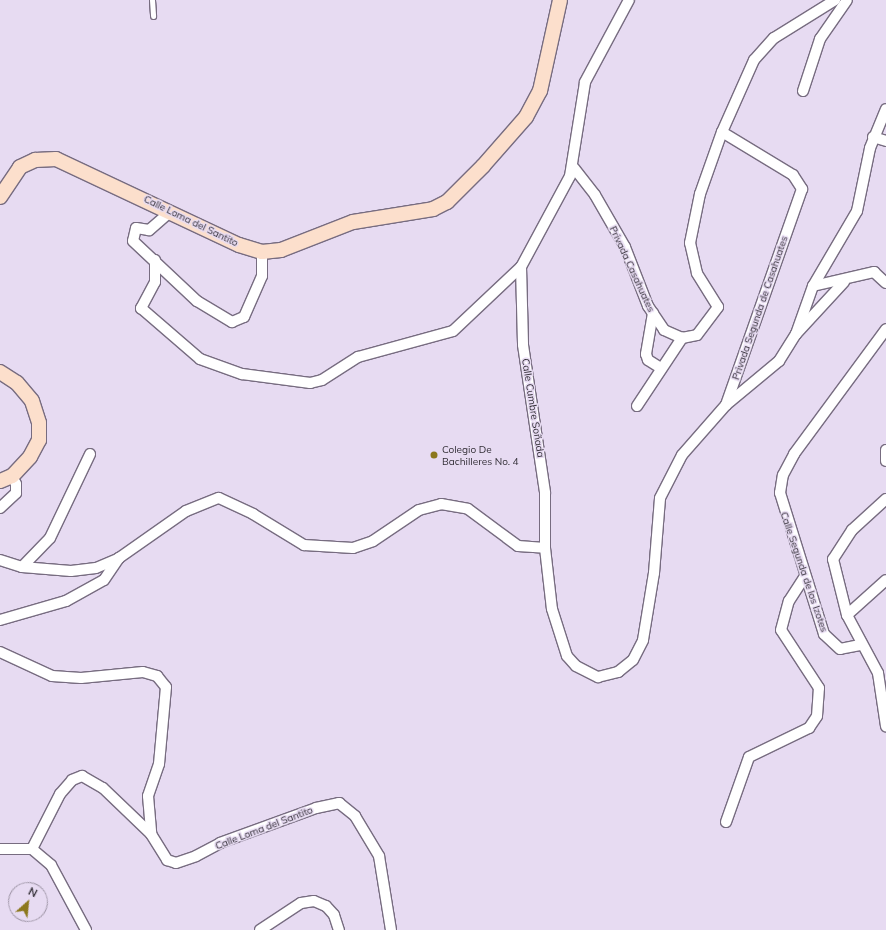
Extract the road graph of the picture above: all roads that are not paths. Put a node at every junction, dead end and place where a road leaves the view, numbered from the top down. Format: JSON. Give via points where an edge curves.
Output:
{"nodes":[{"id":1,"x":152,"y":0,"type":"edge"},
{"id":2,"x":560,"y":0,"type":"edge"},
{"id":3,"x":629,"y":0,"type":"edge"},
{"id":4,"x":835,"y":0,"type":"edge"},
{"id":5,"x":847,"y":0,"type":"edge"},
{"id":6,"x":153,"y":16,"type":"dead end"},
{"id":7,"x":803,"y":90,"type":"dead end"},
{"id":8,"x":886,"y":109,"type":"edge"},
{"id":9,"x":722,"y":132,"type":"junction"},
{"id":10,"x":873,"y":137,"type":"junction"},
{"id":11,"x":886,"y":141,"type":"edge"},
{"id":12,"x":574,"y":168,"type":"junction"},
{"id":13,"x":0,"y":197,"type":"edge"},
{"id":14,"x":170,"y":212,"type":"junction"},
{"id":15,"x":262,"y":252,"type":"junction"},
{"id":16,"x":155,"y":260,"type":"junction"},
{"id":17,"x":521,"y":267,"type":"junction"},
{"id":18,"x":844,"y":282,"type":"junction"},
{"id":19,"x":886,"y":283,"type":"edge"},
{"id":20,"x":813,"y":286,"type":"junction"},
{"id":21,"x":653,"y":313,"type":"junction"},
{"id":22,"x":886,"y":329,"type":"edge"},
{"id":23,"x":796,"y":334,"type":"junction"},
{"id":24,"x":682,"y":338,"type":"junction"},
{"id":25,"x":661,"y":368,"type":"junction"},
{"id":26,"x":0,"y":372,"type":"edge"},
{"id":27,"x":726,"y":405,"type":"junction"},
{"id":28,"x":637,"y":406,"type":"dead end"},
{"id":29,"x":90,"y":454,"type":"dead end"},
{"id":30,"x":6,"y":478,"type":"edge"},
{"id":31,"x":886,"y":499,"type":"edge"},
{"id":32,"x":0,"y":508,"type":"edge"},
{"id":33,"x":545,"y":548,"type":"junction"},
{"id":34,"x":119,"y":558,"type":"junction"},
{"id":35,"x":0,"y":560,"type":"edge"},
{"id":36,"x":22,"y":567,"type":"junction"},
{"id":37,"x":805,"y":576,"type":"junction"},
{"id":38,"x":886,"y":580,"type":"edge"},
{"id":39,"x":847,"y":616,"type":"junction"},
{"id":40,"x":0,"y":620,"type":"edge"},
{"id":41,"x":860,"y":645,"type":"junction"},
{"id":42,"x":0,"y":652,"type":"edge"},
{"id":43,"x":882,"y":673,"type":"edge"},
{"id":44,"x":886,"y":726,"type":"edge"},
{"id":45,"x":726,"y":822,"type":"dead end"},
{"id":46,"x":151,"y":834,"type":"junction"},
{"id":47,"x":32,"y":849,"type":"junction"},
{"id":48,"x":2,"y":851,"type":"edge"},
{"id":49,"x":86,"y":930,"type":"edge"},
{"id":50,"x":260,"y":930,"type":"edge"},
{"id":51,"x":339,"y":930,"type":"edge"},
{"id":52,"x":391,"y":930,"type":"edge"}],
"edges":[{"from":1,"to":6,"type":"lane"},
{"from":2,"to":15,"type":"main road","name":"Calle Loma del Santito","via":[[540,91],[526,116],[447,202],[433,209],[353,222],[282,250]]},
{"from":3,"to":12,"type":"street","name":"Calle Cumbre Soñada","via":[[585,82]]},
{"from":4,"to":9,"type":"street","via":[[774,38],[754,60]]},
{"from":5,"to":7,"type":"street","via":[[820,39]]},
{"from":8,"to":10,"type":"street"},
{"from":9,"to":24,"type":"street","via":[[700,194],[690,243],[696,273],[718,307],[706,328],[697,335]]},
{"from":9,"to":27,"type":"street","name":"Privada Segunda de Casahuates","via":[[793,175],[802,189]]},
{"from":10,"to":11,"type":"street"},
{"from":10,"to":20,"type":"street","via":[[857,211]]},
{"from":12,"to":17,"type":"street","name":"Calle Cumbre Soñada"},
{"from":12,"to":21,"type":"street","name":"Privada Casahuates","via":[[596,195],[621,241]]},
{"from":13,"to":14,"type":"main road","name":"Calle Loma del Santito","via":[[20,167],[35,160],[56,159]]},
{"from":14,"to":15,"type":"main road","name":"Calle Loma del Santito","via":[[239,246]]},
{"from":14,"to":16,"type":"street","via":[[149,230],[136,228],[133,237],[139,249]]},
{"from":15,"to":16,"type":"street","via":[[262,276],[244,317],[232,322],[198,301]]},
{"from":16,"to":17,"type":"street","name":"Calle Cumbre Soñada","via":[[155,282],[141,308],[200,359],[242,374],[310,383],[322,380],[358,357],[453,331]]},
{"from":17,"to":33,"type":"street","name":"Calle Cumbre Soñada","via":[[523,345],[545,493]]},
{"from":18,"to":19,"type":"street","via":[[874,272]]},
{"from":18,"to":20,"type":"street"},
{"from":18,"to":23,"type":"street"},
{"from":20,"to":23,"type":"street"},
{"from":21,"to":24,"type":"street","name":"Privada Casahuates","via":[[664,330]]},
{"from":21,"to":25,"type":"street","via":[[646,354],[648,360]]},
{"from":22,"to":37,"type":"street","name":"Calle Segunda de los Izotes","via":[[810,430],[783,476],[781,506]]},
{"from":23,"to":27,"type":"street","via":[[779,360]]},
{"from":24,"to":25,"type":"street"},
{"from":25,"to":28,"type":"street"},
{"from":26,"to":30,"type":"main road","via":[[17,383],[32,401],[39,423],[39,440],[30,457]]},
{"from":27,"to":33,"type":"street","via":[[682,455],[660,498],[654,573],[643,640],[633,660],[618,672],[598,677],[576,666],[567,656],[552,609]]},
{"from":29,"to":36,"type":"street","via":[[50,538]]},
{"from":30,"to":32,"type":"street","via":[[16,484],[16,493]]},
{"from":31,"to":39,"type":"street","via":[[852,530],[833,559]]},
{"from":33,"to":34,"type":"street","via":[[518,546],[468,509],[441,504],[419,510],[373,541],[353,548],[304,545],[253,514],[219,498],[186,511]]},
{"from":34,"to":36,"type":"street","via":[[96,568],[71,571]]},
{"from":34,"to":40,"type":"street","via":[[104,580],[66,601]]},
{"from":35,"to":36,"type":"street"},
{"from":37,"to":41,"type":"street","name":"Calle Segunda de los Izotes","via":[[828,639],[846,651]]},
{"from":37,"to":45,"type":"street","via":[[789,601],[781,630],[819,688],[817,716],[809,728],[749,757]]},
{"from":38,"to":39,"type":"street"},
{"from":39,"to":41,"type":"street"},
{"from":41,"to":43,"type":"street"},
{"from":42,"to":46,"type":"street","name":"Calle Loma del Santito","via":[[52,676],[81,678],[143,672],[157,676],[166,687],[159,764],[148,796]]},
{"from":43,"to":44,"type":"street"},
{"from":46,"to":47,"type":"street","via":[[103,788],[82,776],[72,780],[60,794]]},
{"from":46,"to":52,"type":"street","name":"Calle Loma del Santito","via":[[167,860],[176,862],[316,808],[339,803],[355,816],[379,856]]},
{"from":47,"to":48,"type":"street"},
{"from":47,"to":49,"type":"street","via":[[50,865]]},
{"from":50,"to":51,"type":"street","via":[[301,903],[314,901],[330,910]]}]}
